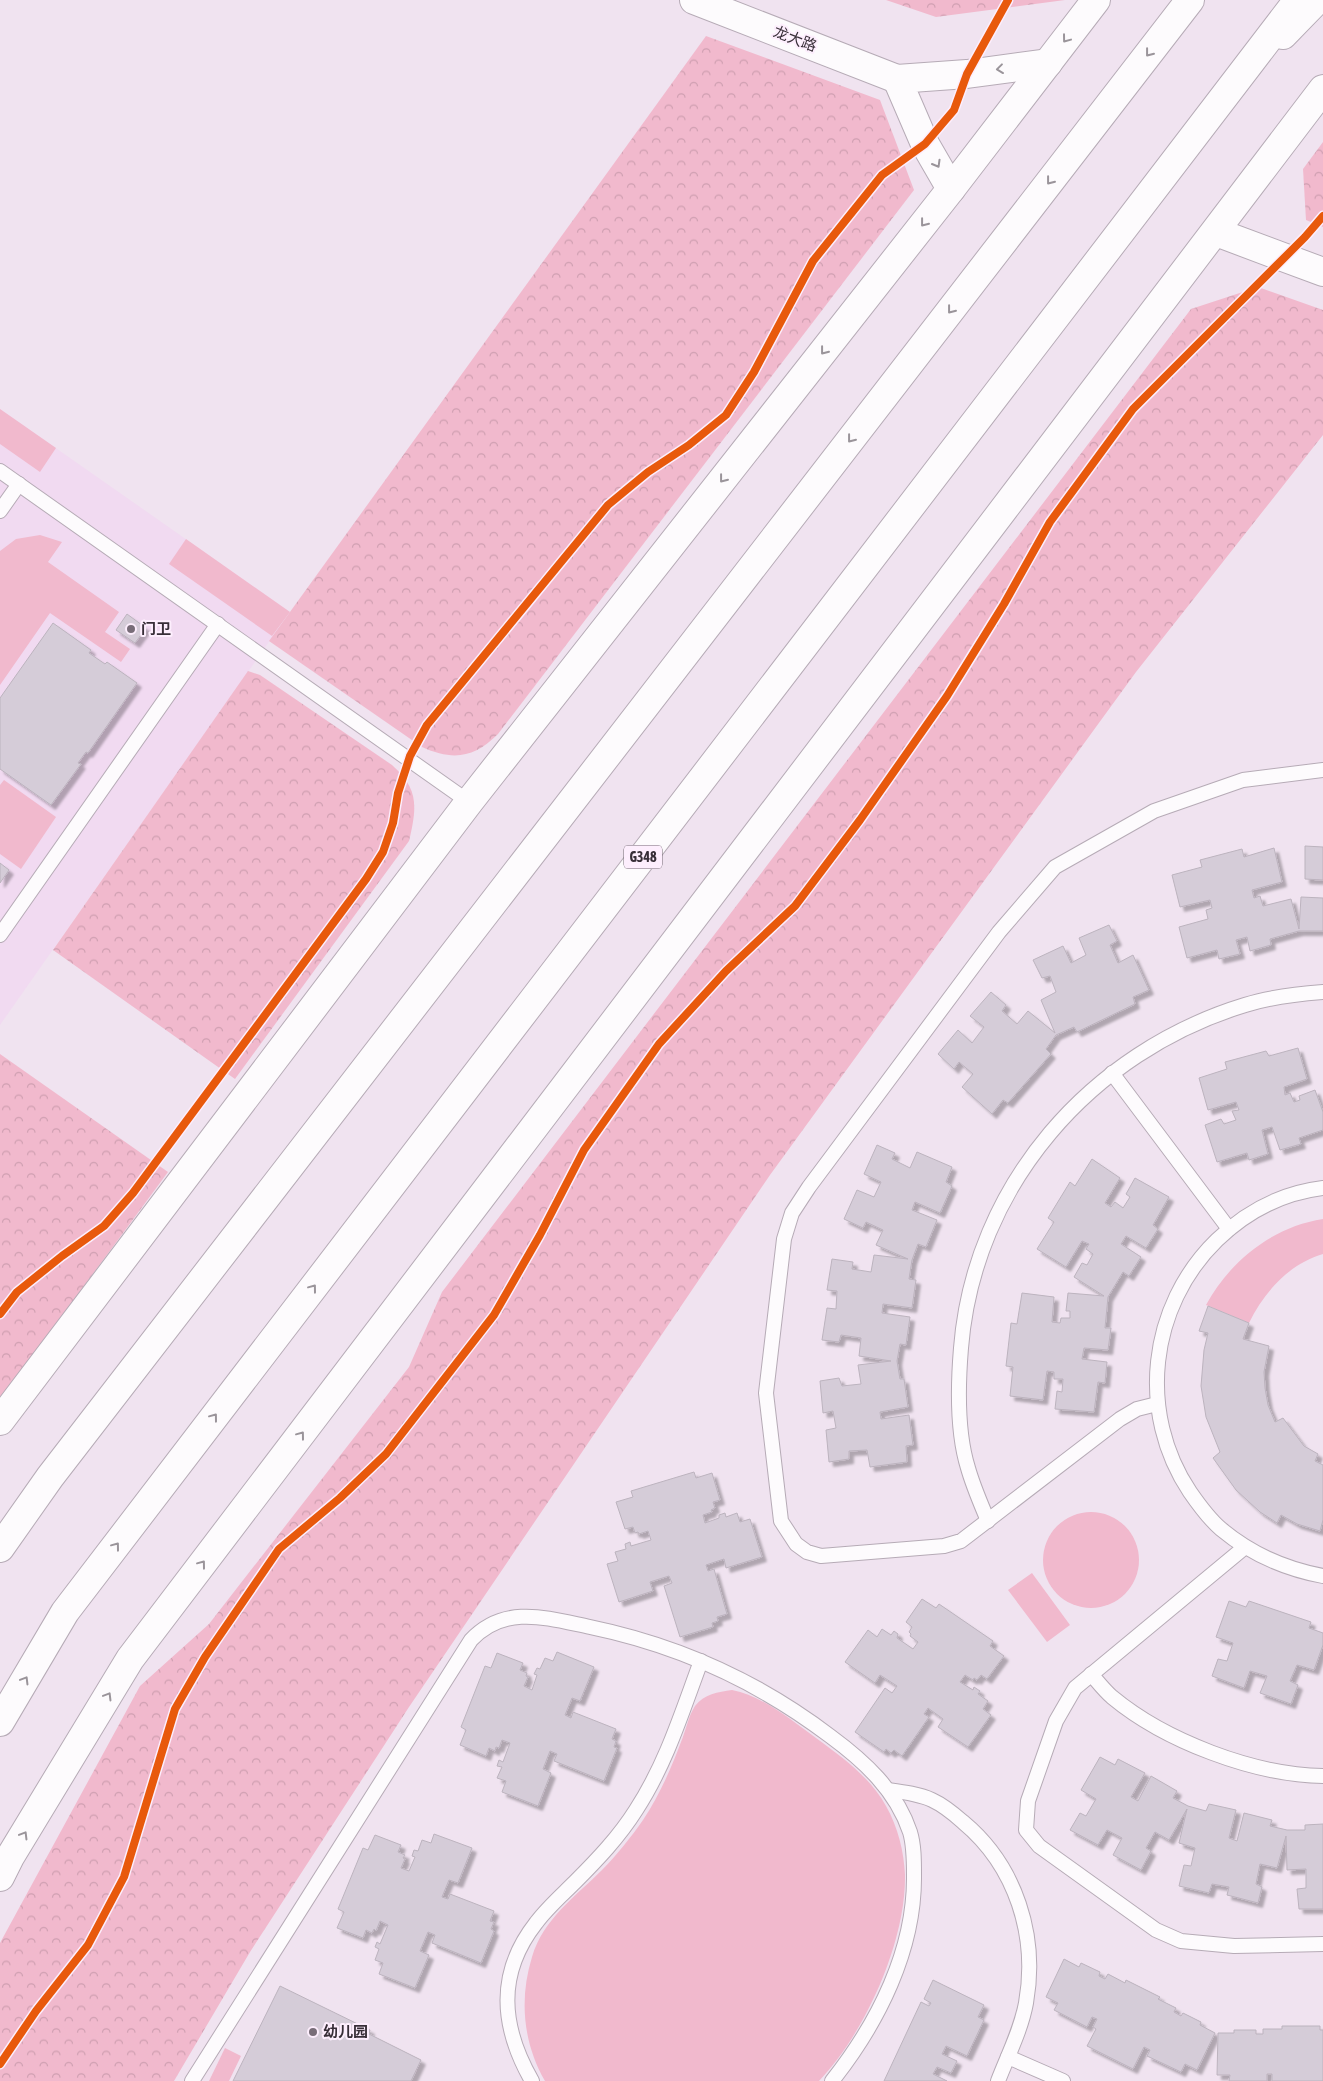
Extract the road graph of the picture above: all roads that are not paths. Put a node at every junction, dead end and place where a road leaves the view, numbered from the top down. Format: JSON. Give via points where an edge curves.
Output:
{"nodes":[{"id":1,"x":694,"y":0,"type":"edge"},
{"id":2,"x":1096,"y":0,"type":"edge"},
{"id":3,"x":1184,"y":0,"type":"edge"},
{"id":4,"x":1190,"y":0,"type":"edge"},
{"id":5,"x":1298,"y":0,"type":"edge"},
{"id":6,"x":1317,"y":0,"type":"edge"},
{"id":7,"x":1168,"y":28,"type":"junction"},
{"id":8,"x":1048,"y":63,"type":"junction"},
{"id":9,"x":897,"y":79,"type":"junction"},
{"id":10,"x":1236,"y":83,"type":"junction"},
{"id":11,"x":1323,"y":89,"type":"edge"},
{"id":12,"x":951,"y":189,"type":"junction"},
{"id":13,"x":1216,"y":232,"type":"junction"},
{"id":14,"x":1323,"y":272,"type":"edge"},
{"id":15,"x":0,"y":471,"type":"edge"},
{"id":16,"x":19,"y":484,"type":"junction"},
{"id":17,"x":0,"y":511,"type":"edge"},
{"id":18,"x":218,"y":624,"type":"junction"},
{"id":19,"x":1323,"y":770,"type":"edge"},
{"id":20,"x":469,"y":802,"type":"junction"},
{"id":21,"x":0,"y":935,"type":"edge"},
{"id":22,"x":1323,"y":992,"type":"edge"},
{"id":23,"x":1112,"y":1073,"type":"junction"},
{"id":24,"x":1323,"y":1188,"type":"edge"},
{"id":25,"x":1229,"y":1229,"type":"junction"},
{"id":26,"x":1157,"y":1404,"type":"junction"},
{"id":27,"x":0,"y":1421,"type":"edge"},
{"id":28,"x":50,"y":1477,"type":"junction"},
{"id":29,"x":988,"y":1521,"type":"junction"},
{"id":30,"x":0,"y":1528,"type":"edge"},
{"id":31,"x":1245,"y":1547,"type":"junction"},
{"id":32,"x":0,"y":1548,"type":"edge"},
{"id":33,"x":1323,"y":1576,"type":"edge"},
{"id":34,"x":701,"y":1661,"type":"junction"},
{"id":35,"x":1091,"y":1674,"type":"junction"},
{"id":36,"x":0,"y":1722,"type":"edge"},
{"id":37,"x":1323,"y":1776,"type":"edge"},
{"id":38,"x":888,"y":1790,"type":"junction"},
{"id":39,"x":0,"y":1878,"type":"edge"},
{"id":40,"x":1323,"y":1944,"type":"edge"},
{"id":41,"x":1008,"y":2057,"type":"junction"},
{"id":42,"x":192,"y":2081,"type":"edge"},
{"id":43,"x":532,"y":2081,"type":"edge"},
{"id":44,"x":832,"y":2081,"type":"edge"},
{"id":45,"x":998,"y":2081,"type":"edge"},
{"id":46,"x":1063,"y":2081,"type":"edge"}],
"edges":[{"from":1,"to":9,"type":"main road","name":"龙大路"},
{"from":2,"to":8,"type":"main road","one_way":true},
{"from":3,"to":7,"type":"main road"},
{"from":4,"to":7,"type":"main road"},
{"from":5,"to":10,"type":"main road","number":"G348"},
{"from":6,"to":10,"type":"main road"},
{"from":7,"to":28,"type":"main road","one_way":true},
{"from":8,"to":9,"type":"main road","one_way":true},
{"from":8,"to":12,"type":"main road"},
{"from":9,"to":12,"type":"main road","one_way":true,"via":[[925,144]]},
{"from":36,"to":10,"type":"main road","number":"G348","one_way":true,"via":[[65,1612]]},
{"from":11,"to":13,"type":"main road"},
{"from":12,"to":20,"type":"main road","one_way":true},
{"from":13,"to":14,"type":"main road"},
{"from":39,"to":13,"type":"main road","one_way":true,"via":[[130,1659]]},
{"from":15,"to":16,"type":"lane"},
{"from":16,"to":17,"type":"lane"},
{"from":16,"to":18,"type":"lane"},
{"from":18,"to":20,"type":"lane"},
{"from":18,"to":21,"type":"lane"},
{"from":19,"to":29,"type":"lane","via":[[1243,780],[1154,811],[1055,867],[999,932],[792,1213],[784,1239],[766,1393],[782,1521],[787,1532],[796,1544],[820,1556],[944,1546],[961,1540]]},
{"from":20,"to":27,"type":"main road"},
{"from":22,"to":23,"type":"lane","via":[[1246,1005],[1203,1020],[1162,1040]]},
{"from":23,"to":25,"type":"lane"},
{"from":23,"to":29,"type":"lane","via":[[1056,1125],[1028,1161],[1004,1201],[971,1286],[958,1376],[960,1422],[967,1467]]},
{"from":24,"to":25,"type":"lane","via":[[1282,1198],[1254,1211]]},
{"from":25,"to":26,"type":"lane","via":[[1187,1274],[1173,1302],[1162,1331],[1157,1361]]},
{"from":26,"to":29,"type":"lane","via":[[1137,1409],[1120,1419]]},
{"from":26,"to":31,"type":"lane","via":[[1169,1452],[1182,1480],[1199,1506]]},
{"from":28,"to":30,"type":"main road"},
{"from":28,"to":32,"type":"main road"},
{"from":31,"to":33,"type":"lane","via":[[1272,1562]]},
{"from":31,"to":35,"type":"lane"},
{"from":34,"to":38,"type":"lane","via":[[756,1686],[791,1707],[866,1765]]},
{"from":34,"to":42,"type":"lane","via":[[650,1642],[551,1619],[515,1616],[482,1629],[471,1640]]},
{"from":34,"to":43,"type":"lane","via":[[667,1752],[636,1811],[600,1857],[536,1922],[510,1970],[507,2000],[510,2027],[520,2059]]},
{"from":35,"to":37,"type":"lane","via":[[1112,1696],[1147,1721],[1187,1742],[1274,1770]]},
{"from":35,"to":40,"type":"lane","via":[[1075,1688],[1056,1721],[1028,1801],[1026,1830],[1039,1846],[1156,1930],[1181,1941],[1234,1946]]},
{"from":38,"to":41,"type":"lane","via":[[933,1800],[955,1814],[988,1846],[1004,1868],[1014,1890],[1024,1919],[1029,1974],[1020,2028]]},
{"from":38,"to":44,"type":"lane","via":[[910,1833],[914,1857],[911,1919],[886,1996],[860,2044]]},
{"from":41,"to":45,"type":"lane"},
{"from":41,"to":46,"type":"lane"}]}
